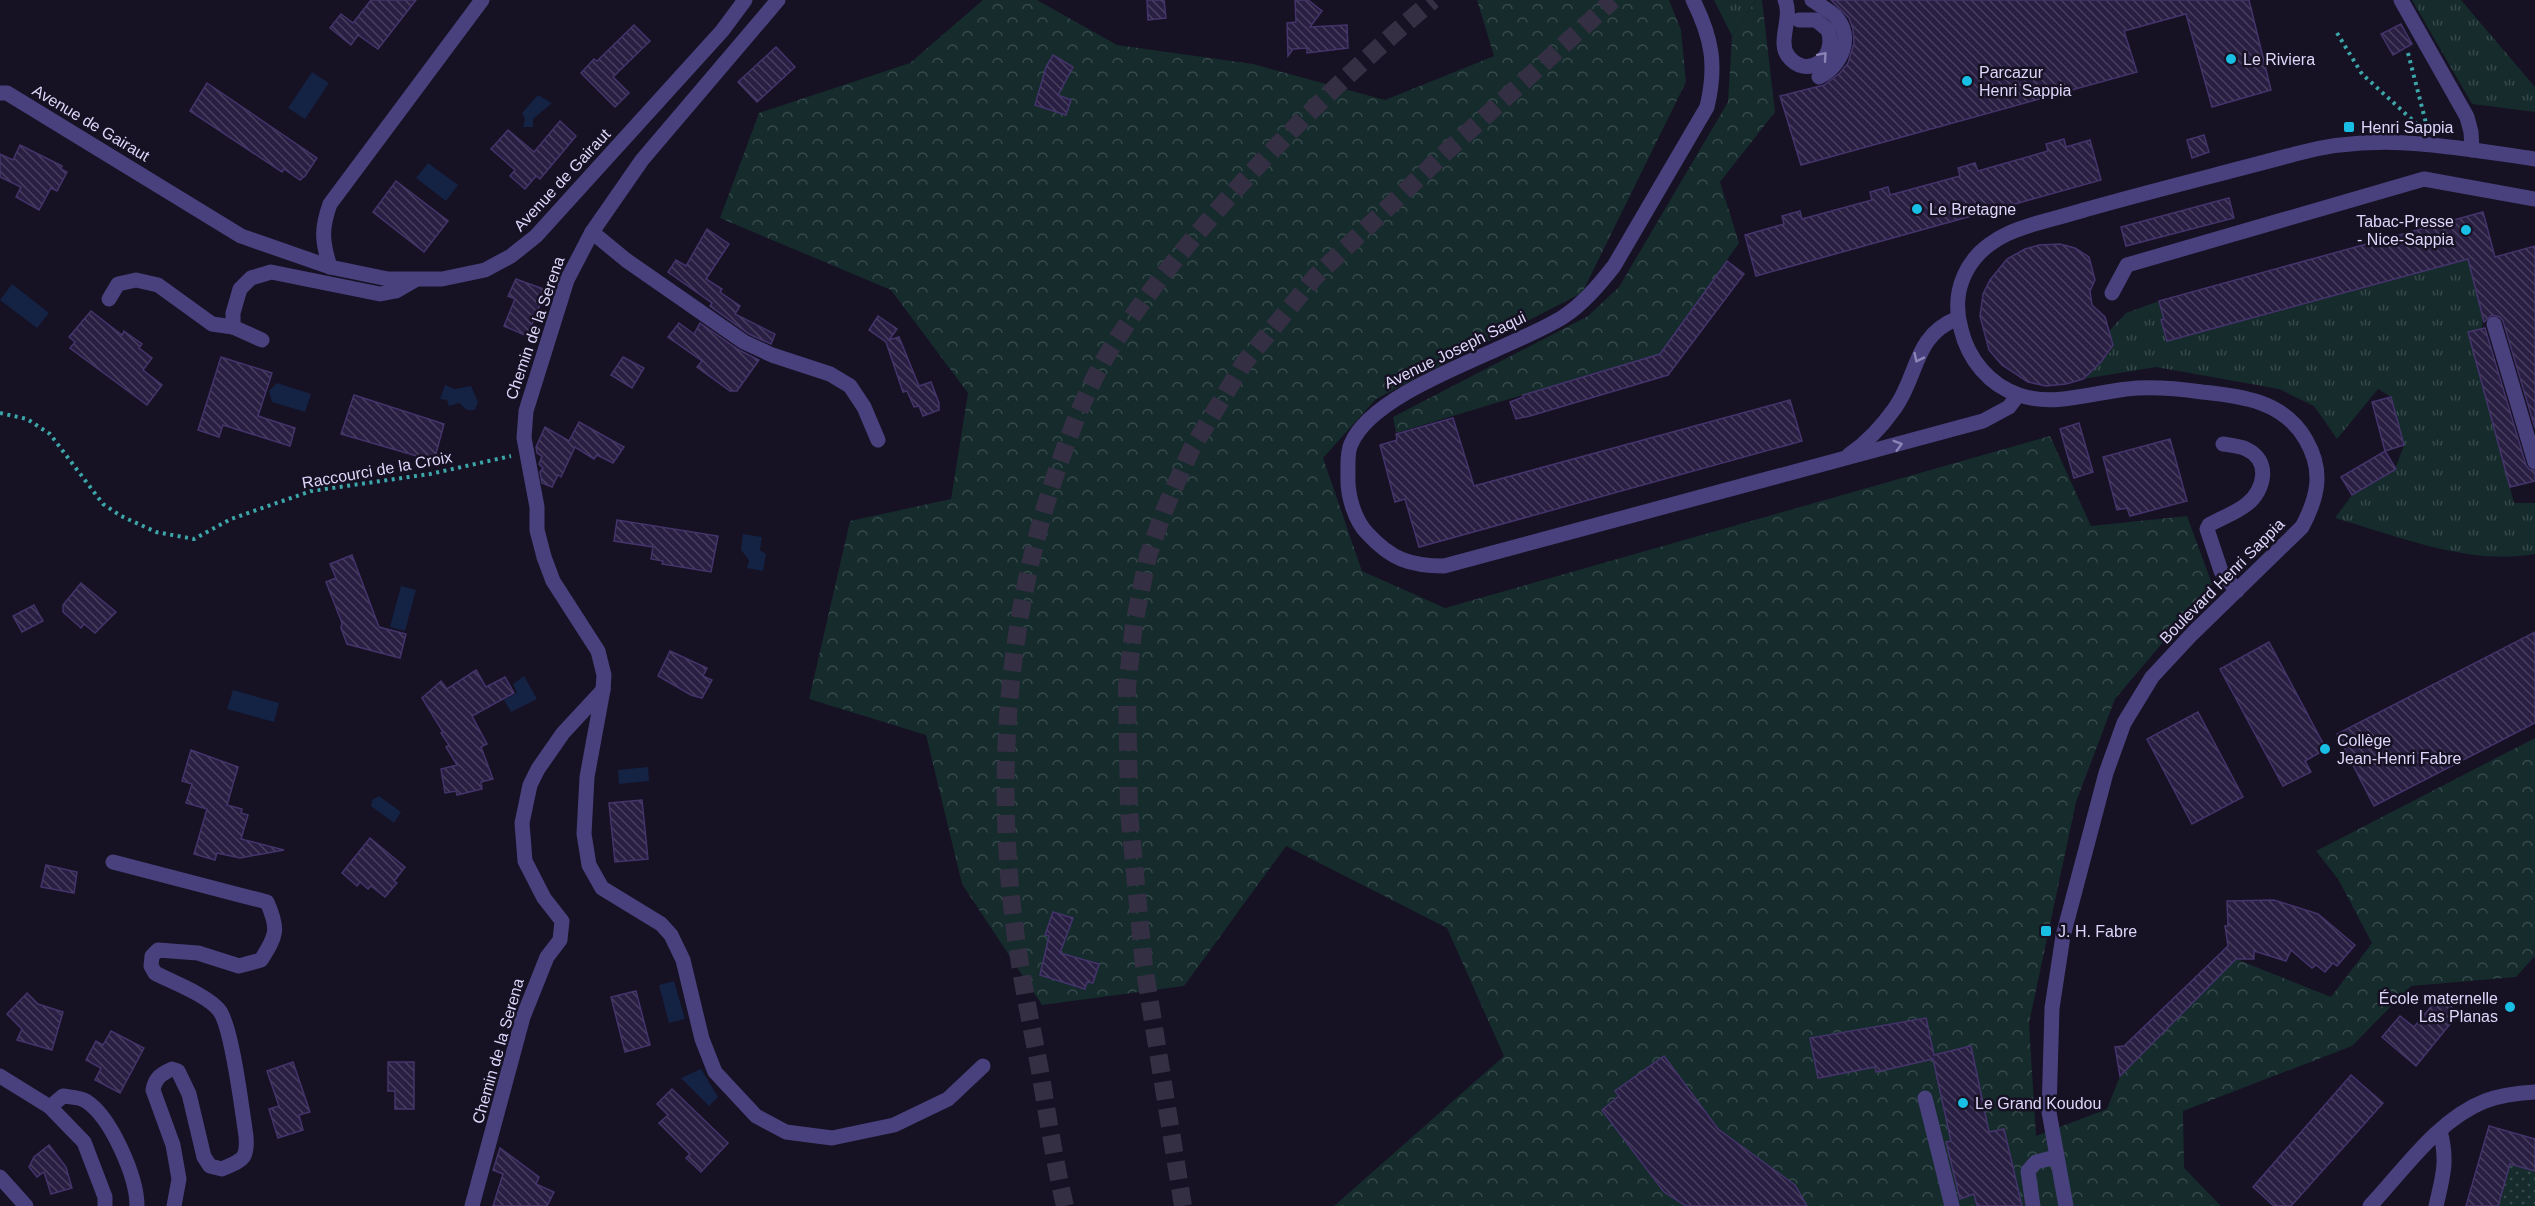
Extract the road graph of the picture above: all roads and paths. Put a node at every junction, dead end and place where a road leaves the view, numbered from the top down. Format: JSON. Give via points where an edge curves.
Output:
{"nodes":[{"id":1,"x":482,"y":0,"type":"edge"},
{"id":2,"x":745,"y":0,"type":"edge"},
{"id":3,"x":778,"y":0,"type":"edge"},
{"id":4,"x":1693,"y":0,"type":"edge"},
{"id":5,"x":1785,"y":0,"type":"edge"},
{"id":6,"x":1812,"y":0,"type":"edge"},
{"id":7,"x":2401,"y":0,"type":"edge"},
{"id":8,"x":1799,"y":20,"type":"dead end"},
{"id":9,"x":2337,"y":33,"type":"dead end"},
{"id":10,"x":2407,"y":47,"type":"dead end"},
{"id":11,"x":1819,"y":77,"type":"dead end"},
{"id":12,"x":0,"y":93,"type":"edge"},
{"id":13,"x":2472,"y":150,"type":"junction"},
{"id":14,"x":2535,"y":159,"type":"edge"},
{"id":15,"x":2535,"y":199,"type":"edge"},
{"id":16,"x":592,"y":232,"type":"junction"},
{"id":17,"x":330,"y":267,"type":"junction"},
{"id":18,"x":418,"y":279,"type":"junction"},
{"id":19,"x":2112,"y":293,"type":"dead end"},
{"id":20,"x":109,"y":299,"type":"dead end"},
{"id":21,"x":1958,"y":318,"type":"junction"},
{"id":22,"x":2494,"y":324,"type":"dead end"},
{"id":23,"x":233,"y":327,"type":"junction"},
{"id":24,"x":262,"y":340,"type":"dead end"},
{"id":25,"x":2018,"y":395,"type":"junction"},
{"id":26,"x":0,"y":413,"type":"edge"},
{"id":27,"x":878,"y":440,"type":"dead end"},
{"id":28,"x":2223,"y":444,"type":"dead end"},
{"id":29,"x":526,"y":453,"type":"junction"},
{"id":30,"x":1842,"y":460,"type":"junction"},
{"id":31,"x":2535,"y":462,"type":"edge"},
{"id":32,"x":2237,"y":591,"type":"junction"},
{"id":33,"x":603,"y":690,"type":"junction"},
{"id":34,"x":113,"y":862,"type":"dead end"},
{"id":35,"x":983,"y":1066,"type":"dead end"},
{"id":36,"x":0,"y":1076,"type":"edge"},
{"id":37,"x":2535,"y":1092,"type":"edge"},
{"id":38,"x":1925,"y":1098,"type":"dead end"},
{"id":39,"x":50,"y":1107,"type":"junction"},
{"id":40,"x":2440,"y":1131,"type":"junction"},
{"id":41,"x":2056,"y":1156,"type":"junction"},
{"id":42,"x":0,"y":1177,"type":"edge"},
{"id":43,"x":26,"y":1206,"type":"edge"},
{"id":44,"x":105,"y":1206,"type":"edge"},
{"id":45,"x":137,"y":1206,"type":"edge"},
{"id":46,"x":174,"y":1206,"type":"edge"},
{"id":47,"x":472,"y":1206,"type":"edge"},
{"id":48,"x":1952,"y":1206,"type":"edge"},
{"id":49,"x":2033,"y":1206,"type":"edge"},
{"id":50,"x":2066,"y":1206,"type":"edge"},
{"id":51,"x":2370,"y":1206,"type":"edge"},
{"id":52,"x":2436,"y":1206,"type":"edge"}],
"edges":[{"from":1,"to":17,"type":"street","via":[[330,204],[322,226]]},
{"from":2,"to":18,"type":"street","name":"Avenue de Gairaut","via":[[722,32],[536,237],[485,270],[442,279]]},
{"from":3,"to":16,"type":"street","name":"Chemin de la Serena","via":[[642,160]]},
{"from":4,"to":30,"type":"street","name":"Avenue Joseph Saqui","via":[[1713,54],[1713,82],[1707,107],[1614,266],[1562,318],[1396,398],[1377,411],[1362,425],[1350,445],[1348,484],[1353,508],[1364,531],[1378,546],[1402,561],[1444,566]]},
{"from":5,"to":8,"type":"street","one_way":true,"via":[[1785,51],[1794,62],[1815,65],[1831,46],[1828,30],[1816,20]]},
{"from":6,"to":11,"type":"street","via":[[1836,16],[1844,30],[1841,58]]},
{"from":7,"to":13,"type":"street","via":[[2467,117]]},
{"from":9,"to":10,"type":"path","via":[[2362,74],[2429,134]]},
{"from":12,"to":17,"type":"street","name":"Avenue de Gairaut","via":[[7,93],[241,236]]},
{"from":13,"to":14,"type":"street","name":"Boulevard Henri Sappia"},
{"from":13,"to":21,"type":"street","name":"Boulevard Henri Sappia","via":[[2396,141],[2316,148],[2024,228],[2006,234],[1975,258],[1963,277]]},
{"from":15,"to":19,"type":"street","via":[[2424,179],[2127,265]]},
{"from":16,"to":27,"type":"street","via":[[744,342],[830,374],[850,386]]},
{"from":16,"to":29,"type":"street","name":"Chemin de la Serena","via":[[567,280],[526,411]]},
{"from":17,"to":18,"type":"street","name":"Avenue de Gairaut","via":[[388,279]]},
{"from":18,"to":23,"type":"street","via":[[396,291],[380,294],[271,272],[251,278],[240,289]]},
{"from":20,"to":23,"type":"street","via":[[118,284],[136,280],[158,285],[212,324]]},
{"from":21,"to":25,"type":"street","name":"Boulevard Henri Sappia","via":[[1964,342],[1985,374]]},
{"from":21,"to":30,"type":"street","one_way":true,"via":[[1931,334],[1896,407],[1859,448]]},
{"from":22,"to":31,"type":"street"},
{"from":23,"to":24,"type":"street"},
{"from":30,"to":25,"type":"street","name":"Avenue Joseph Saqui","one_way":true,"via":[[1983,421],[2009,407]]},
{"from":25,"to":32,"type":"street","name":"Boulevard Henri Sappia","via":[[2041,400],[2138,388],[2174,388],[2262,402],[2299,427],[2317,467],[2318,489],[2311,509],[2302,526]]},
{"from":26,"to":29,"type":"path","name":"Raccourci de la Croix","via":[[27,418],[50,434],[103,504],[121,516],[156,532],[194,539],[231,519],[311,491],[430,474]]},
{"from":28,"to":32,"type":"street","via":[[2247,449],[2258,458],[2263,471],[2258,492],[2247,504],[2207,529],[2221,571]]},
{"from":29,"to":33,"type":"street","name":"Chemin de la Serena","via":[[544,557],[553,581],[598,651]]},
{"from":32,"to":41,"type":"street","name":"Boulevard Henri Sappia","via":[[2152,677],[2124,723],[2106,773],[2056,974],[2049,1112]]},
{"from":33,"to":35,"type":"street","via":[[587,777],[584,834],[590,865],[602,888],[661,924],[671,935],[683,960],[702,1039],[715,1072],[756,1116],[786,1132],[832,1138],[894,1125],[948,1099]]},
{"from":33,"to":47,"type":"street","name":"Chemin de la Serena","via":[[563,733],[530,784],[522,824],[525,861],[544,898],[562,921],[560,940],[546,957],[523,1017]]},
{"from":34,"to":46,"type":"street","via":[[267,902],[276,923],[273,941],[261,960],[239,966],[198,953],[159,950],[152,956],[155,973],[220,1011],[228,1029],[248,1151],[241,1160],[222,1169],[210,1166],[189,1094],[177,1071],[163,1073],[153,1090],[173,1146],[179,1179]]},
{"from":36,"to":39,"type":"street"},
{"from":37,"to":40,"type":"street","via":[[2484,1102]]},
{"from":38,"to":48,"type":"street"},
{"from":39,"to":44,"type":"street","via":[[84,1142]]},
{"from":39,"to":45,"type":"street","via":[[63,1096],[86,1101],[110,1126],[130,1172]]},
{"from":40,"to":51,"type":"street"},
{"from":40,"to":52,"type":"street","via":[[2446,1166]]},
{"from":41,"to":49,"type":"street","via":[[2036,1162],[2028,1171]]},
{"from":41,"to":50,"type":"street","name":"Boulevard Henri Sappia"},
{"from":42,"to":43,"type":"street"}]}
